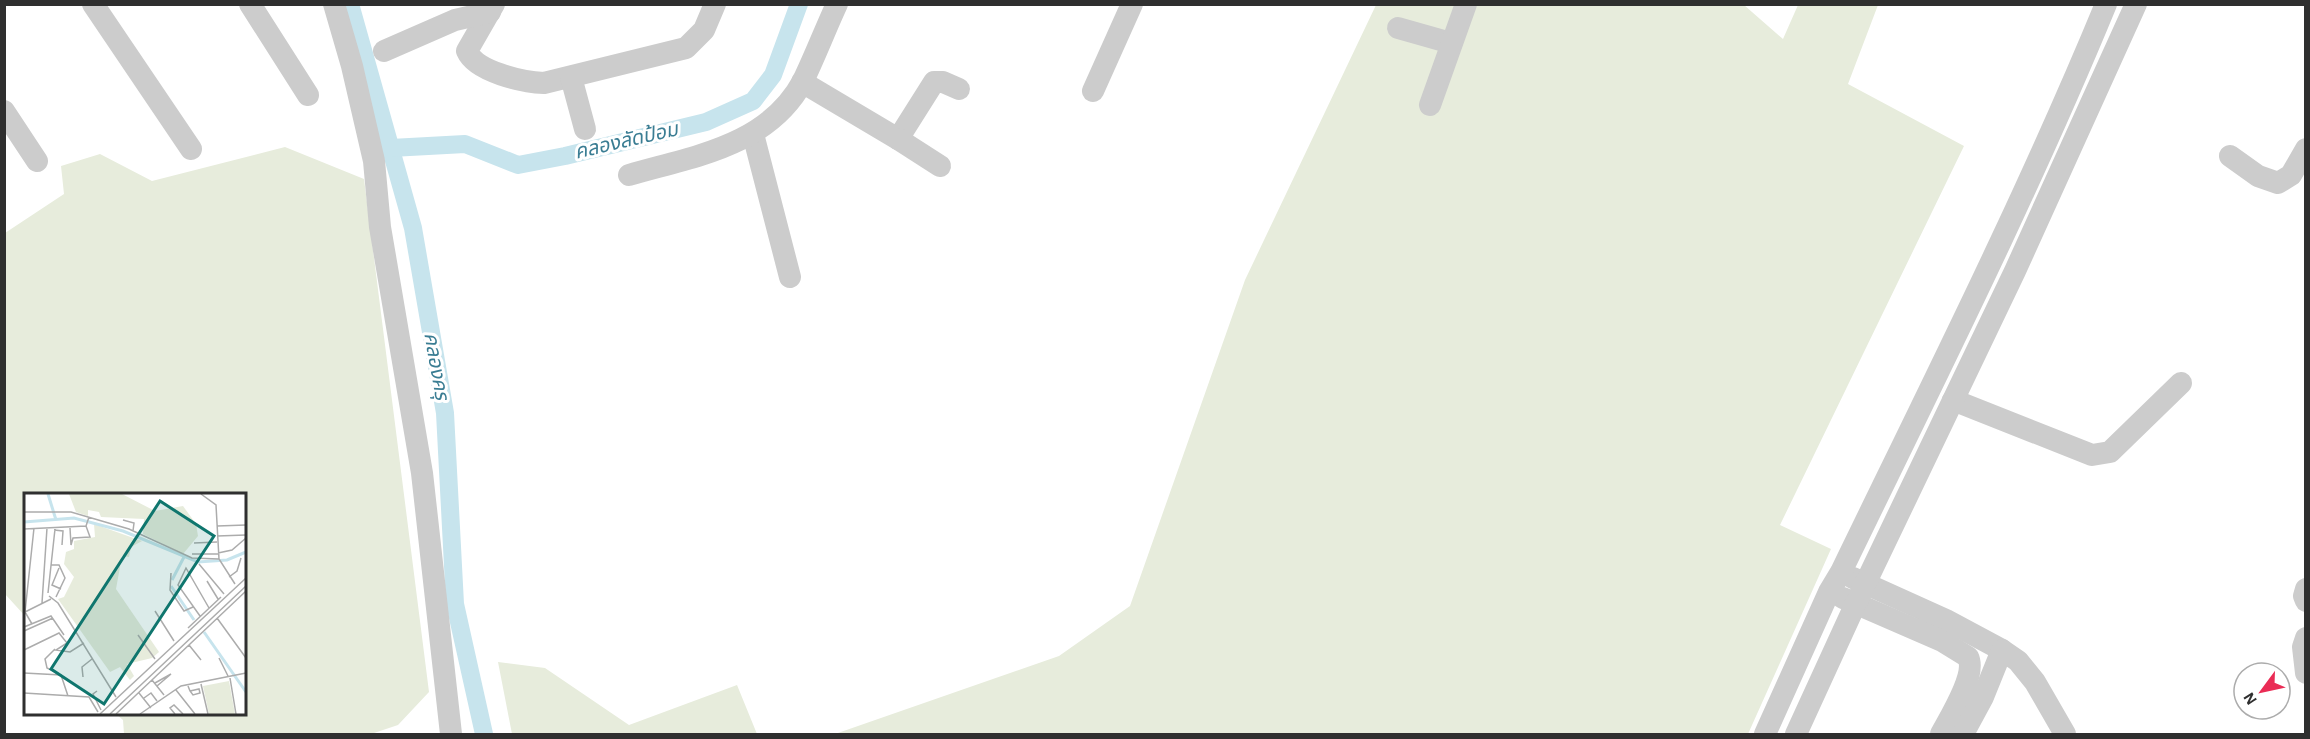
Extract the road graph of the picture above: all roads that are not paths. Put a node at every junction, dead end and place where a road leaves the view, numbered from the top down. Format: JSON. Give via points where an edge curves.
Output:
{"nodes":[{"id":1,"x":93,"y":4,"type":"edge"},
{"id":2,"x":250,"y":4,"type":"edge"},
{"id":3,"x":334,"y":4,"type":"edge"},
{"id":4,"x":715,"y":4,"type":"edge"},
{"id":5,"x":837,"y":4,"type":"edge"},
{"id":6,"x":1132,"y":4,"type":"edge"},
{"id":7,"x":1466,"y":4,"type":"edge"},
{"id":8,"x":2106,"y":4,"type":"edge"},
{"id":9,"x":2136,"y":4,"type":"edge"},
{"id":10,"x":492,"y":8,"type":"edge"},
{"id":11,"x":1398,"y":28,"type":"dead end"},
{"id":12,"x":1451,"y":43,"type":"junction"},
{"id":13,"x":384,"y":51,"type":"dead end"},
{"id":14,"x":571,"y":77,"type":"junction"},
{"id":15,"x":802,"y":82,"type":"junction"},
{"id":16,"x":959,"y":89,"type":"dead end"},
{"id":17,"x":1093,"y":91,"type":"dead end"},
{"id":18,"x":308,"y":95,"type":"dead end"},
{"id":19,"x":1431,"y":105,"type":"dead end"},
{"id":20,"x":4,"y":111,"type":"edge"},
{"id":21,"x":585,"y":129,"type":"dead end"},
{"id":22,"x":753,"y":134,"type":"junction"},
{"id":23,"x":898,"y":139,"type":"junction"},
{"id":24,"x":191,"y":148,"type":"dead end"},
{"id":25,"x":2306,"y":149,"type":"edge"},
{"id":26,"x":2230,"y":156,"type":"dead end"},
{"id":27,"x":37,"y":161,"type":"dead end"},
{"id":28,"x":940,"y":165,"type":"dead end"},
{"id":29,"x":629,"y":175,"type":"dead end"},
{"id":30,"x":1992,"y":260,"type":"junction"},
{"id":31,"x":2015,"y":271,"type":"junction"},
{"id":32,"x":790,"y":277,"type":"dead end"},
{"id":33,"x":2181,"y":383,"type":"dead end"},
{"id":34,"x":1953,"y":400,"type":"junction"},
{"id":35,"x":1841,"y":572,"type":"junction"},
{"id":36,"x":2306,"y":589,"type":"edge"},
{"id":37,"x":1829,"y":592,"type":"junction"},
{"id":38,"x":1862,"y":593,"type":"junction"},
{"id":39,"x":2306,"y":601,"type":"edge"},
{"id":40,"x":2306,"y":638,"type":"edge"},
{"id":41,"x":2002,"y":650,"type":"junction"},
{"id":42,"x":2306,"y":673,"type":"edge"},
{"id":43,"x":451,"y":735,"type":"edge"},
{"id":44,"x":1765,"y":735,"type":"edge"},
{"id":45,"x":1796,"y":735,"type":"edge"},
{"id":46,"x":1941,"y":735,"type":"edge"},
{"id":47,"x":1963,"y":735,"type":"edge"},
{"id":48,"x":2065,"y":735,"type":"edge"}],
"edges":[{"from":1,"to":24,"type":"street"},
{"from":2,"to":18,"type":"street"},
{"from":3,"to":43,"type":"street","via":[[374,161],[380,227],[422,473]]},
{"from":4,"to":14,"type":"street","via":[[704,30],[686,48]]},
{"from":5,"to":15,"type":"street"},
{"from":6,"to":17,"type":"street"},
{"from":7,"to":12,"type":"street"},
{"from":8,"to":30,"type":"street","via":[[2068,97]]},
{"from":9,"to":31,"type":"street"},
{"from":10,"to":13,"type":"street"},
{"from":10,"to":14,"type":"street","via":[[467,51],[471,59],[524,82],[544,83]]},
{"from":11,"to":12,"type":"street"},
{"from":12,"to":19,"type":"street"},
{"from":14,"to":21,"type":"street"},
{"from":15,"to":22,"type":"street","via":[[775,118]]},
{"from":15,"to":23,"type":"street"},
{"from":16,"to":23,"type":"street","via":[[934,82]]},
{"from":20,"to":27,"type":"street"},
{"from":22,"to":29,"type":"street","via":[[724,147]]},
{"from":22,"to":32,"type":"street"},
{"from":23,"to":28,"type":"street"},
{"from":25,"to":26,"type":"street","via":[[2291,175],[2278,183],[2258,176]]},
{"from":30,"to":31,"type":"street"},
{"from":30,"to":35,"type":"street"},
{"from":31,"to":34,"type":"street"},
{"from":33,"to":34,"type":"street","via":[[2110,452],[2092,455]]},
{"from":34,"to":38,"type":"street"},
{"from":35,"to":37,"type":"street"},
{"from":35,"to":38,"type":"street"},
{"from":36,"to":39,"type":"street"},
{"from":37,"to":38,"type":"street"},
{"from":37,"to":44,"type":"street"},
{"from":38,"to":41,"type":"street","via":[[1946,620]]},
{"from":38,"to":45,"type":"street"},
{"from":38,"to":46,"type":"street","via":[[1968,657],[1971,668]]},
{"from":40,"to":42,"type":"street"},
{"from":41,"to":47,"type":"street"},
{"from":41,"to":48,"type":"street","via":[[2018,661],[2035,682]]}]}
